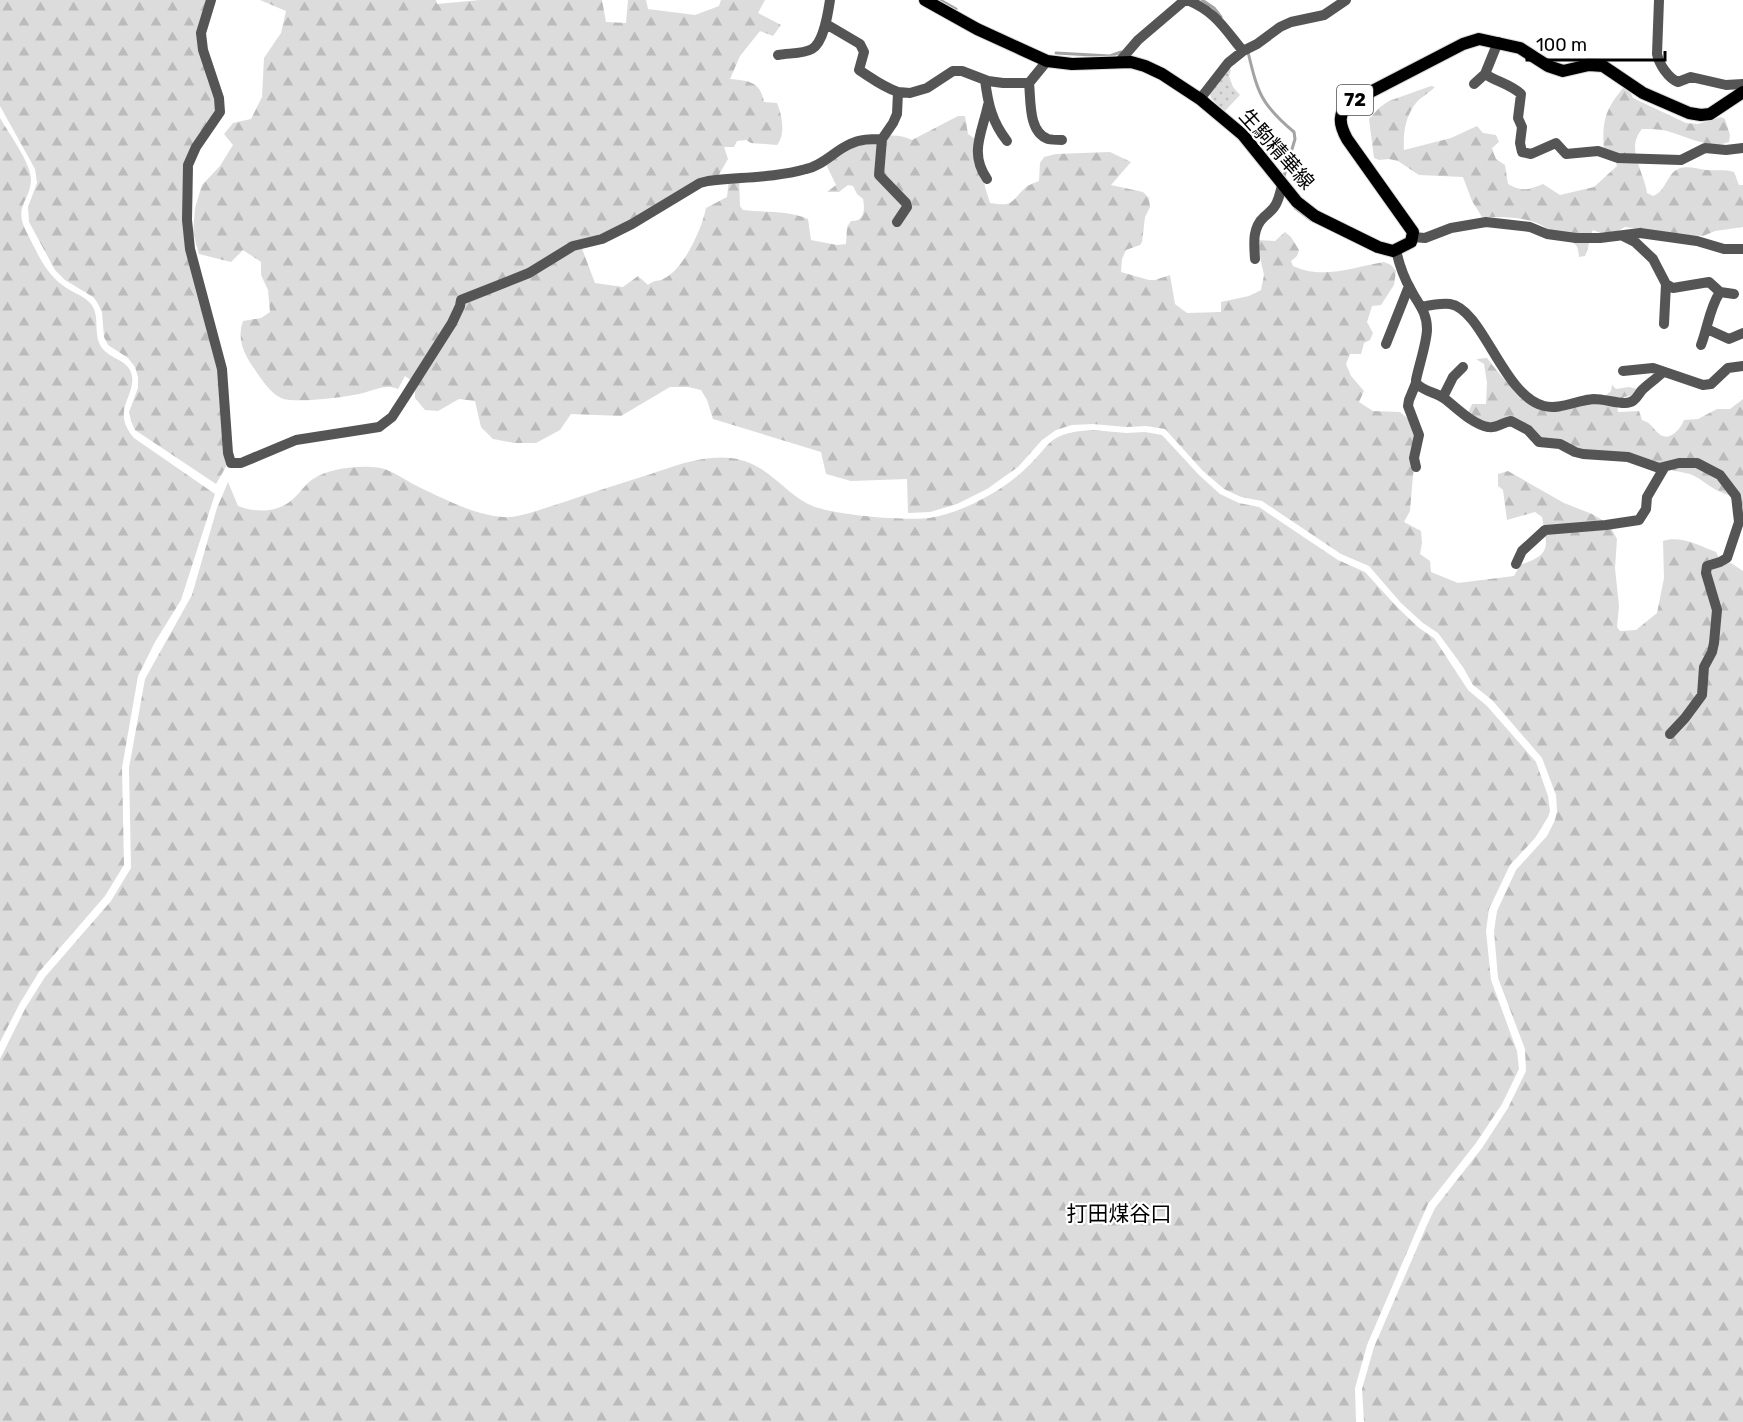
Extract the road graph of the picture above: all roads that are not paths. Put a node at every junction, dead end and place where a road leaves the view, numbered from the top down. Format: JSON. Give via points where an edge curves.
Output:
{"nodes":[{"id":1,"x":211,"y":0,"type":"edge"},
{"id":2,"x":830,"y":0,"type":"edge"},
{"id":3,"x":925,"y":0,"type":"edge"},
{"id":4,"x":1186,"y":0,"type":"edge"},
{"id":5,"x":1346,"y":0,"type":"edge"},
{"id":6,"x":1659,"y":0,"type":"edge"},
{"id":7,"x":826,"y":24,"type":"junction"},
{"id":8,"x":1498,"y":42,"type":"junction"},
{"id":9,"x":1243,"y":51,"type":"junction"},
{"id":10,"x":778,"y":55,"type":"dead end"},
{"id":11,"x":1047,"y":61,"type":"junction"},
{"id":12,"x":1119,"y":62,"type":"junction"},
{"id":13,"x":1485,"y":74,"type":"junction"},
{"id":14,"x":985,"y":80,"type":"junction"},
{"id":15,"x":1029,"y":83,"type":"junction"},
{"id":16,"x":1474,"y":84,"type":"dead end"},
{"id":17,"x":1743,"y":84,"type":"edge"},
{"id":18,"x":1743,"y":92,"type":"edge"},
{"id":19,"x":898,"y":93,"type":"junction"},
{"id":20,"x":1200,"y":99,"type":"junction"},
{"id":21,"x":988,"y":105,"type":"junction"},
{"id":22,"x":882,"y":139,"type":"junction"},
{"id":23,"x":1062,"y":140,"type":"dead end"},
{"id":24,"x":1007,"y":141,"type":"dead end"},
{"id":25,"x":1743,"y":148,"type":"edge"},
{"id":26,"x":987,"y":179,"type":"dead end"},
{"id":27,"x":1283,"y":184,"type":"junction"},
{"id":28,"x":897,"y":222,"type":"dead end"},
{"id":29,"x":1623,"y":236,"type":"junction"},
{"id":30,"x":1413,"y":237,"type":"junction"},
{"id":31,"x":1743,"y":249,"type":"edge"},
{"id":32,"x":1396,"y":250,"type":"junction"},
{"id":33,"x":1255,"y":259,"type":"dead end"},
{"id":34,"x":1666,"y":284,"type":"junction"},
{"id":35,"x":1409,"y":286,"type":"junction"},
{"id":36,"x":1720,"y":292,"type":"junction"},
{"id":37,"x":1734,"y":294,"type":"dead end"},
{"id":38,"x":1422,"y":307,"type":"junction"},
{"id":39,"x":1664,"y":324,"type":"dead end"},
{"id":40,"x":1707,"y":329,"type":"junction"},
{"id":41,"x":1743,"y":333,"type":"edge"},
{"id":42,"x":1386,"y":344,"type":"dead end"},
{"id":43,"x":1701,"y":345,"type":"dead end"},
{"id":44,"x":1743,"y":366,"type":"edge"},
{"id":45,"x":1463,"y":367,"type":"dead end"},
{"id":46,"x":1623,"y":371,"type":"dead end"},
{"id":47,"x":1663,"y":372,"type":"junction"},
{"id":48,"x":1416,"y":383,"type":"junction"},
{"id":49,"x":1443,"y":397,"type":"junction"},
{"id":50,"x":1416,"y":467,"type":"dead end"},
{"id":51,"x":1664,"y":468,"type":"junction"},
{"id":52,"x":1743,"y":497,"type":"edge"},
{"id":53,"x":1739,"y":509,"type":"junction"},
{"id":54,"x":1516,"y":564,"type":"dead end"},
{"id":55,"x":1670,"y":735,"type":"dead end"}],
"edges":[{"from":1,"to":22,"type":"street","via":[[201,33],[220,112],[188,165],[187,220],[190,249],[222,369],[231,463],[241,463],[297,440],[379,427],[392,417],[405,397],[452,323],[461,300],[529,273],[573,246],[602,239],[700,183],[806,170],[850,144]]},
{"from":2,"to":7,"type":"street"},
{"from":3,"to":11,"type":"main road","name":"生駒精華線"},
{"from":4,"to":9,"type":"street","via":[[1204,7]]},
{"from":4,"to":12,"type":"street","via":[[1138,40]]},
{"from":5,"to":9,"type":"street","via":[[1324,15],[1280,27]]},
{"from":6,"to":17,"type":"street","via":[[1657,54],[1672,80],[1691,77],[1726,86]]},
{"from":7,"to":10,"type":"street","via":[[814,48]]},
{"from":7,"to":19,"type":"street","via":[[860,44],[864,52],[859,70],[881,87]]},
{"from":8,"to":13,"type":"street"},
{"from":8,"to":18,"type":"main road","number":"72","via":[[1520,48],[1563,71],[1603,66],[1643,93],[1689,113],[1710,114]]},
{"from":8,"to":30,"type":"main road","number":"72","via":[[1479,39],[1463,44],[1351,102],[1341,114],[1347,139],[1411,227]]},
{"from":9,"to":20,"type":"street","via":[[1228,63]]},
{"from":11,"to":12,"type":"main road","name":"生駒精華線"},
{"from":11,"to":15,"type":"street"},
{"from":12,"to":20,"type":"main road","name":"生駒精華線","via":[[1145,66]]},
{"from":13,"to":16,"type":"street"},
{"from":13,"to":25,"type":"street","via":[[1521,94],[1518,118],[1522,152],[1531,154],[1556,143],[1566,154],[1598,151],[1618,158],[1681,160],[1705,148]]},
{"from":14,"to":15,"type":"street"},
{"from":14,"to":19,"type":"street","via":[[953,71],[927,88]]},
{"from":14,"to":21,"type":"street"},
{"from":15,"to":23,"type":"street","via":[[1034,125],[1048,139]]},
{"from":19,"to":22,"type":"street","via":[[897,114]]},
{"from":20,"to":27,"type":"main road","name":"生駒精華線","via":[[1243,135]]},
{"from":21,"to":24,"type":"street","via":[[993,122]]},
{"from":21,"to":26,"type":"street","via":[[976,149],[979,167]]},
{"from":22,"to":28,"type":"street","via":[[879,175],[908,207]]},
{"from":27,"to":32,"type":"main road","name":"生駒精華線","via":[[1315,216],[1378,247]]},
{"from":27,"to":33,"type":"street","via":[[1278,202],[1256,230]]},
{"from":29,"to":30,"type":"street","via":[[1576,238],[1546,234],[1530,226],[1486,222],[1451,228],[1425,238]]},
{"from":29,"to":31,"type":"street","via":[[1641,233]]},
{"from":29,"to":34,"type":"street","via":[[1653,259]]},
{"from":30,"to":32,"type":"main road"},
{"from":32,"to":35,"type":"street"},
{"from":34,"to":36,"type":"street","via":[[1673,288],[1709,282]]},
{"from":34,"to":39,"type":"street"},
{"from":35,"to":38,"type":"street"},
{"from":35,"to":42,"type":"street"},
{"from":36,"to":37,"type":"street"},
{"from":36,"to":40,"type":"street","via":[[1710,311]]},
{"from":38,"to":47,"type":"street","via":[[1452,304],[1472,319],[1522,393],[1543,406],[1592,399],[1632,402]]},
{"from":38,"to":48,"type":"street","via":[[1427,331]]},
{"from":40,"to":41,"type":"street","via":[[1730,339]]},
{"from":40,"to":43,"type":"street"},
{"from":44,"to":47,"type":"street","via":[[1728,368],[1711,384],[1702,385]]},
{"from":45,"to":49,"type":"street"},
{"from":46,"to":47,"type":"street","via":[[1653,368]]},
{"from":48,"to":49,"type":"street","via":[[1421,389]]},
{"from":48,"to":50,"type":"street","via":[[1408,406],[1419,435]]},
{"from":49,"to":51,"type":"street","via":[[1466,416],[1489,427],[1511,421],[1539,442],[1560,444],[1583,454],[1628,457]]},
{"from":51,"to":53,"type":"street","via":[[1689,462],[1706,466],[1725,480]]},
{"from":51,"to":54,"type":"street","via":[[1639,520],[1545,530],[1522,551]]},
{"from":52,"to":53,"type":"street"},
{"from":53,"to":55,"type":"street","via":[[1737,534],[1727,558],[1707,566],[1718,620],[1712,652],[1704,667],[1702,694]]}]}
